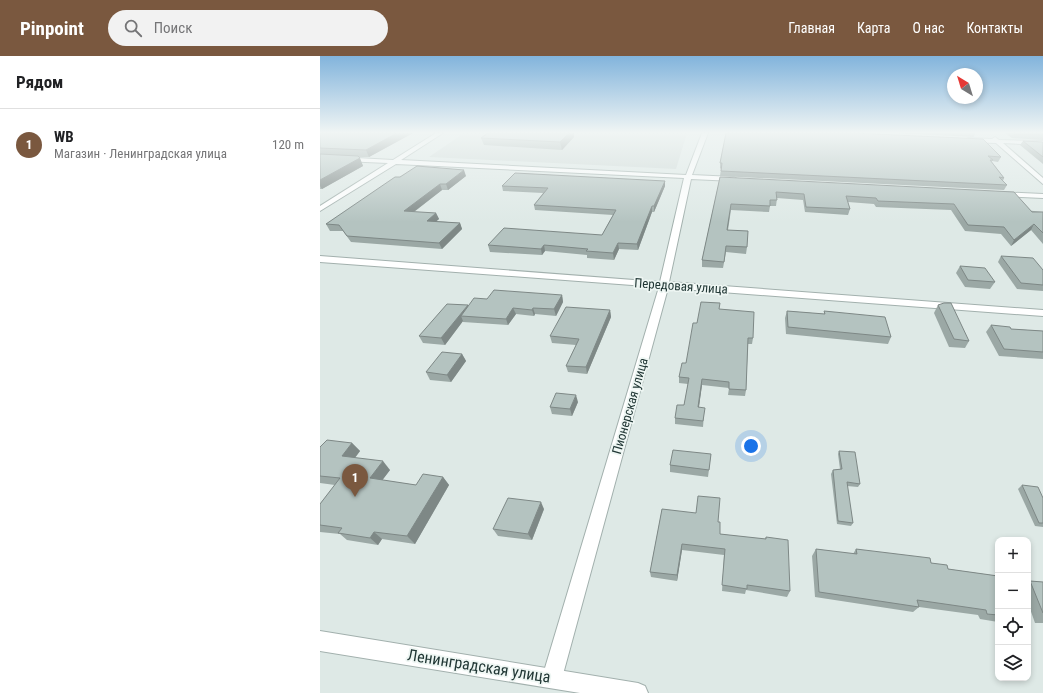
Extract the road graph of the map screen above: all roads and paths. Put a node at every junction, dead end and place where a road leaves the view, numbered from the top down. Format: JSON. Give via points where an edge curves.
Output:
{"nodes":[{"id":1,"x":393,"y":163,"type":"edge"},
{"id":2,"x":408,"y":163,"type":"edge"},
{"id":3,"x":693,"y":163,"type":"edge"},
{"id":4,"x":1021,"y":163,"type":"edge"},
{"id":5,"x":688,"y":177,"type":"junction"},
{"id":6,"x":743,"y":180,"type":"edge"},
{"id":7,"x":1043,"y":182,"type":"edge"},
{"id":8,"x":996,"y":193,"type":"edge"},
{"id":9,"x":1043,"y":196,"type":"edge"},
{"id":10,"x":320,"y":209,"type":"edge"},
{"id":11,"x":320,"y":259,"type":"edge"},
{"id":12,"x":664,"y":285,"type":"junction"},
{"id":13,"x":1043,"y":313,"type":"edge"},
{"id":14,"x":320,"y":642,"type":"edge"},
{"id":15,"x":552,"y":678,"type":"junction"},
{"id":16,"x":630,"y":692,"type":"edge"}],
"edges":[{"from":1,"to":10,"type":"street"},
{"from":2,"to":5,"type":"street"},
{"from":3,"to":5,"type":"street","name":"Пионерская улица"},
{"from":4,"to":7,"type":"street"},
{"from":5,"to":6,"type":"street"},
{"from":5,"to":12,"type":"street","name":"Пионерская улица"},
{"from":8,"to":9,"type":"street"},
{"from":11,"to":12,"type":"street","name":"Передовая улица"},
{"from":12,"to":13,"type":"street","name":"Передовая улица"},
{"from":12,"to":15,"type":"street","name":"Пионерская улица"},
{"from":14,"to":15,"type":"street","name":"Ленинградская улица"},
{"from":15,"to":16,"type":"street","name":"Ленинградская улица"}]}
